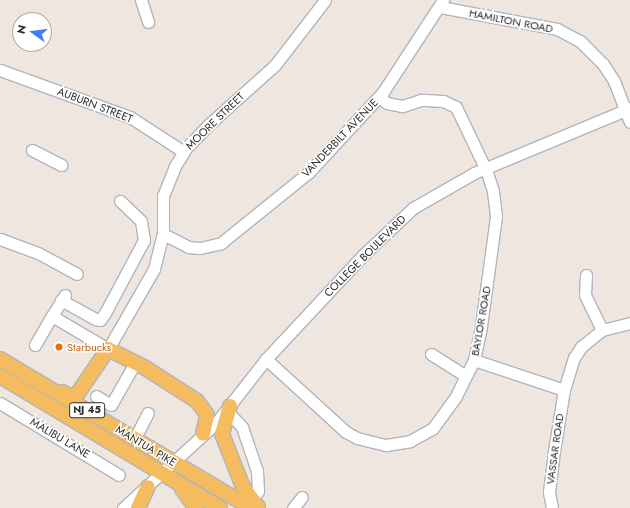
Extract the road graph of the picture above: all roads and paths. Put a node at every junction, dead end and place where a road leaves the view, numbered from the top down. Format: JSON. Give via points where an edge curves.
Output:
{"nodes":[{"id":1,"x":141,"y":0,"type":"edge"},
{"id":2,"x":321,"y":1,"type":"edge"},
{"id":3,"x":442,"y":3,"type":"edge"},
{"id":4,"x":148,"y":22,"type":"dead end"},
{"id":5,"x":0,"y":70,"type":"edge"},
{"id":6,"x":379,"y":97,"type":"junction"},
{"id":7,"x":627,"y":109,"type":"edge"},
{"id":8,"x":630,"y":122,"type":"edge"},
{"id":9,"x":32,"y":150,"type":"dead end"},
{"id":10,"x":184,"y":152,"type":"junction"},
{"id":11,"x":61,"y":165,"type":"dead end"},
{"id":12,"x":486,"y":170,"type":"junction"},
{"id":13,"x":120,"y":201,"type":"dead end"},
{"id":14,"x":163,"y":234,"type":"junction"},
{"id":15,"x":0,"y":239,"type":"edge"},
{"id":16,"x":77,"y":274,"type":"dead end"},
{"id":17,"x":586,"y":275,"type":"dead end"},
{"id":18,"x":52,"y":316,"type":"junction"},
{"id":19,"x":630,"y":323,"type":"edge"},
{"id":20,"x":602,"y":330,"type":"junction"},
{"id":21,"x":35,"y":345,"type":"dead end"},
{"id":22,"x":108,"y":349,"type":"junction"},
{"id":23,"x":431,"y":354,"type":"dead end"},
{"id":24,"x":0,"y":359,"type":"edge"},
{"id":25,"x":266,"y":359,"type":"junction"},
{"id":26,"x":474,"y":360,"type":"junction"},
{"id":27,"x":135,"y":363,"type":"junction"},
{"id":28,"x":20,"y":370,"type":"junction"},
{"id":29,"x":0,"y":376,"type":"edge"},
{"id":30,"x":466,"y":376,"type":"junction"},
{"id":31,"x":85,"y":386,"type":"junction"},
{"id":32,"x":564,"y":390,"type":"junction"},
{"id":33,"x":96,"y":396,"type":"dead end"},
{"id":34,"x":0,"y":403,"type":"edge"},
{"id":35,"x":229,"y":409,"type":"junction"},
{"id":36,"x":148,"y":413,"type":"dead end"},
{"id":37,"x":213,"y":430,"type":"junction"},
{"id":38,"x":130,"y":436,"type":"junction"},
{"id":39,"x":173,"y":462,"type":"junction"},
{"id":40,"x":162,"y":473,"type":"junction"},
{"id":41,"x":119,"y":475,"type":"dead end"},
{"id":42,"x":177,"y":483,"type":"junction"},
{"id":43,"x":148,"y":487,"type":"junction"},
{"id":44,"x":302,"y":497,"type":"dead end"},
{"id":45,"x":254,"y":505,"type":"edge"},
{"id":46,"x":123,"y":508,"type":"edge"},
{"id":47,"x":138,"y":508,"type":"edge"},
{"id":48,"x":196,"y":508,"type":"edge"},
{"id":49,"x":220,"y":508,"type":"edge"},
{"id":50,"x":293,"y":508,"type":"edge"},
{"id":51,"x":552,"y":508,"type":"edge"}],
"edges":[{"from":1,"to":4,"type":"street"},
{"from":2,"to":10,"type":"street","name":"MOORE STREET","via":[[275,66],[207,126]]},
{"from":3,"to":6,"type":"street","name":"VANDERBILT AVENUE"},
{"from":3,"to":7,"type":"street","name":"HAMILTON ROAD","via":[[522,21],[580,41],[603,64]]},
{"from":5,"to":10,"type":"street","name":"AUBURN STREET","via":[[130,117]]},
{"from":6,"to":12,"type":"street","name":"BAYLOR ROAD","via":[[387,103],[402,106],[421,100],[443,101],[456,107]]},
{"from":6,"to":14,"type":"street","name":"VANDERBILT AVENUE","via":[[309,172],[221,243],[200,248],[188,247]]},
{"from":7,"to":8,"type":"street","name":"HAMILTON ROAD"},
{"from":7,"to":12,"type":"street","name":"COLLEGE BOULEVARD"},
{"from":9,"to":11,"type":"street"},
{"from":10,"to":14,"type":"street","name":"MOORE STREET","via":[[167,180],[163,196]]},
{"from":12,"to":25,"type":"street","name":"COLLEGE BOULEVARD","via":[[443,189],[394,224]]},
{"from":12,"to":26,"type":"street","name":"BAYLOR ROAD","via":[[493,191],[496,216]]},
{"from":13,"to":18,"type":"street","via":[[141,221],[144,240],[100,320],[63,297]]},
{"from":14,"to":22,"type":"street","name":"MOORE STREET","via":[[154,269]]},
{"from":15,"to":16,"type":"street","via":[[38,253]]},
{"from":17,"to":20,"type":"street","via":[[585,295]]},
{"from":18,"to":21,"type":"street"},
{"from":18,"to":22,"type":"street"},
{"from":19,"to":20,"type":"street","name":"VASSAR ROAD"},
{"from":20,"to":32,"type":"street","name":"VASSAR ROAD","via":[[581,347],[574,358]]},
{"from":22,"to":27,"type":"main road"},
{"from":22,"to":31,"type":"main road"},
{"from":23,"to":30,"type":"street"},
{"from":24,"to":28,"type":"main road","name":"MANTUA PIKE","number":"NJ 45"},
{"from":25,"to":30,"type":"street","name":"BAYLOR ROAD","via":[[346,432],[357,438],[386,446],[410,441],[432,428],[445,414]]},
{"from":25,"to":35,"type":"street","name":"COLLEGE BOULEVARD"},
{"from":26,"to":30,"type":"street","name":"BAYLOR ROAD"},
{"from":26,"to":32,"type":"street"},
{"from":27,"to":33,"type":"street","via":[[111,405]]},
{"from":27,"to":37,"type":"main road","via":[[201,405]]},
{"from":28,"to":31,"type":"main road","via":[[26,370],[72,397]]},
{"from":28,"to":38,"type":"main road","name":"MANTUA PIKE","number":"NJ 45"},
{"from":29,"to":40,"type":"main road","name":"MANTUA PIKE","number":"NJ 45"},
{"from":31,"to":38,"type":"main road","via":[[86,404]]},
{"from":32,"to":51,"type":"street","name":"VASSAR ROAD","via":[[549,492]]},
{"from":34,"to":41,"type":"street","name":"MALIBU LANE"},
{"from":35,"to":37,"type":"main road"},
{"from":35,"to":45,"type":"street","via":[[242,427],[257,471],[258,492]]},
{"from":36,"to":38,"type":"street"},
{"from":37,"to":39,"type":"street"},
{"from":37,"to":45,"type":"main road"},
{"from":38,"to":39,"type":"main road","name":"MANTUA PIKE","number":"NJ 45"},
{"from":39,"to":40,"type":"street"},
{"from":39,"to":45,"type":"main road","name":"MANTUA PIKE","number":"NJ 45"},
{"from":40,"to":42,"type":"main road","name":"MANTUA PIKE","number":"NJ 45"},
{"from":40,"to":43,"type":"street"},
{"from":42,"to":48,"type":"main road"},
{"from":42,"to":49,"type":"main road","name":"MANTUA PIKE","number":"NJ 45"},
{"from":43,"to":46,"type":"street"},
{"from":43,"to":47,"type":"main road"},
{"from":44,"to":50,"type":"street"}]}
